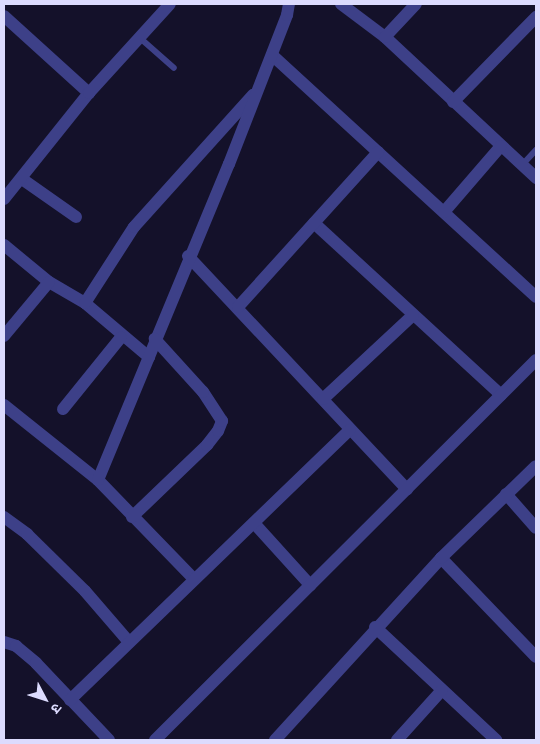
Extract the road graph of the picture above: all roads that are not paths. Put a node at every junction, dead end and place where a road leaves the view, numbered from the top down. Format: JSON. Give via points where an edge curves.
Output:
{"nodes":[{"id":1,"x":289,"y":4,"type":"edge"},
{"id":2,"x":341,"y":4,"type":"edge"},
{"id":3,"x":416,"y":4,"type":"edge"},
{"id":4,"x":162,"y":6,"type":"edge"},
{"id":5,"x":4,"y":16,"type":"edge"},
{"id":6,"x":536,"y":17,"type":"edge"},
{"id":7,"x":385,"y":36,"type":"junction"},
{"id":8,"x":140,"y":38,"type":"junction"},
{"id":9,"x":272,"y":55,"type":"junction"},
{"id":10,"x":174,"y":68,"type":"dead end"},
{"id":11,"x":258,"y":90,"type":"junction"},
{"id":12,"x":89,"y":93,"type":"junction"},
{"id":13,"x":453,"y":102,"type":"junction"},
{"id":14,"x":501,"y":146,"type":"junction"},
{"id":15,"x":536,"y":150,"type":"edge"},
{"id":16,"x":378,"y":152,"type":"junction"},
{"id":17,"x":522,"y":165,"type":"junction"},
{"id":18,"x":536,"y":178,"type":"edge"},
{"id":19,"x":22,"y":179,"type":"junction"},
{"id":20,"x":4,"y":199,"type":"edge"},
{"id":21,"x":444,"y":212,"type":"junction"},
{"id":22,"x":76,"y":217,"type":"dead end"},
{"id":23,"x":314,"y":223,"type":"junction"},
{"id":24,"x":4,"y":245,"type":"edge"},
{"id":25,"x":188,"y":256,"type":"junction"},
{"id":26,"x":49,"y":282,"type":"junction"},
{"id":27,"x":536,"y":297,"type":"edge"},
{"id":28,"x":86,"y":303,"type":"junction"},
{"id":29,"x":238,"y":307,"type":"junction"},
{"id":30,"x":413,"y":315,"type":"junction"},
{"id":31,"x":4,"y":336,"type":"edge"},
{"id":32,"x":121,"y":337,"type":"junction"},
{"id":33,"x":155,"y":339,"type":"junction"},
{"id":34,"x":149,"y":357,"type":"junction"},
{"id":35,"x":536,"y":360,"type":"edge"},
{"id":36,"x":501,"y":395,"type":"junction"},
{"id":37,"x":323,"y":400,"type":"junction"},
{"id":38,"x":4,"y":405,"type":"edge"},
{"id":39,"x":63,"y":409,"type":"dead end"},
{"id":40,"x":350,"y":430,"type":"junction"},
{"id":41,"x":536,"y":466,"type":"edge"},
{"id":42,"x":98,"y":480,"type":"junction"},
{"id":43,"x":407,"y":489,"type":"junction"},
{"id":44,"x":506,"y":494,"type":"junction"},
{"id":45,"x":4,"y":517,"type":"edge"},
{"id":46,"x":132,"y":517,"type":"junction"},
{"id":47,"x":254,"y":523,"type":"junction"},
{"id":48,"x":536,"y":528,"type":"edge"},
{"id":49,"x":442,"y":558,"type":"junction"},
{"id":50,"x":194,"y":579,"type":"junction"},
{"id":51,"x":310,"y":585,"type":"junction"},
{"id":52,"x":375,"y":628,"type":"junction"},
{"id":53,"x":4,"y":642,"type":"edge"},
{"id":54,"x":129,"y":642,"type":"junction"},
{"id":55,"x":536,"y":657,"type":"edge"},
{"id":56,"x":442,"y":690,"type":"junction"},
{"id":57,"x":70,"y":700,"type":"junction"},
{"id":58,"x":110,"y":740,"type":"edge"},
{"id":59,"x":155,"y":740,"type":"edge"},
{"id":60,"x":275,"y":740,"type":"edge"},
{"id":61,"x":397,"y":740,"type":"edge"},
{"id":62,"x":496,"y":740,"type":"edge"}],
"edges":[{"from":1,"to":9,"type":"street"},
{"from":2,"to":7,"type":"street"},
{"from":3,"to":7,"type":"street"},
{"from":4,"to":8,"type":"street"},
{"from":5,"to":12,"type":"street"},
{"from":6,"to":13,"type":"street"},
{"from":7,"to":13,"type":"street"},
{"from":8,"to":10,"type":"lane"},
{"from":8,"to":12,"type":"street"},
{"from":9,"to":11,"type":"street"},
{"from":9,"to":16,"type":"street"},
{"from":11,"to":25,"type":"street"},
{"from":11,"to":28,"type":"street","via":[[134,227]]},
{"from":12,"to":19,"type":"street"},
{"from":13,"to":14,"type":"street"},
{"from":14,"to":17,"type":"street"},
{"from":14,"to":21,"type":"street"},
{"from":15,"to":17,"type":"lane"},
{"from":16,"to":21,"type":"street"},
{"from":16,"to":23,"type":"street"},
{"from":17,"to":18,"type":"street"},
{"from":19,"to":20,"type":"street"},
{"from":19,"to":22,"type":"street"},
{"from":21,"to":27,"type":"street"},
{"from":23,"to":29,"type":"street"},
{"from":23,"to":30,"type":"street"},
{"from":24,"to":26,"type":"street"},
{"from":25,"to":29,"type":"street"},
{"from":25,"to":33,"type":"street"},
{"from":26,"to":28,"type":"street"},
{"from":26,"to":31,"type":"street"},
{"from":28,"to":32,"type":"street"},
{"from":29,"to":37,"type":"street"},
{"from":30,"to":36,"type":"street"},
{"from":30,"to":37,"type":"street"},
{"from":32,"to":34,"type":"street"},
{"from":32,"to":39,"type":"street"},
{"from":33,"to":34,"type":"street"},
{"from":33,"to":46,"type":"street","via":[[202,392],[222,421],[207,445]]},
{"from":34,"to":42,"type":"street"},
{"from":35,"to":36,"type":"street"},
{"from":36,"to":43,"type":"street"},
{"from":37,"to":40,"type":"street"},
{"from":38,"to":42,"type":"street"},
{"from":40,"to":43,"type":"street"},
{"from":40,"to":47,"type":"street"},
{"from":41,"to":44,"type":"street"},
{"from":42,"to":46,"type":"street"},
{"from":43,"to":51,"type":"street"},
{"from":44,"to":48,"type":"street"},
{"from":44,"to":49,"type":"street"},
{"from":45,"to":54,"type":"street","via":[[27,534],[85,591]]},
{"from":46,"to":50,"type":"street"},
{"from":47,"to":50,"type":"street"},
{"from":47,"to":51,"type":"street"},
{"from":49,"to":52,"type":"street"},
{"from":49,"to":55,"type":"street"},
{"from":50,"to":54,"type":"street"},
{"from":51,"to":59,"type":"street"},
{"from":52,"to":56,"type":"street"},
{"from":52,"to":60,"type":"street"},
{"from":53,"to":57,"type":"street","via":[[16,646],[36,663]]},
{"from":54,"to":57,"type":"street"},
{"from":56,"to":61,"type":"street"},
{"from":56,"to":62,"type":"street"},
{"from":57,"to":58,"type":"street"}]}
